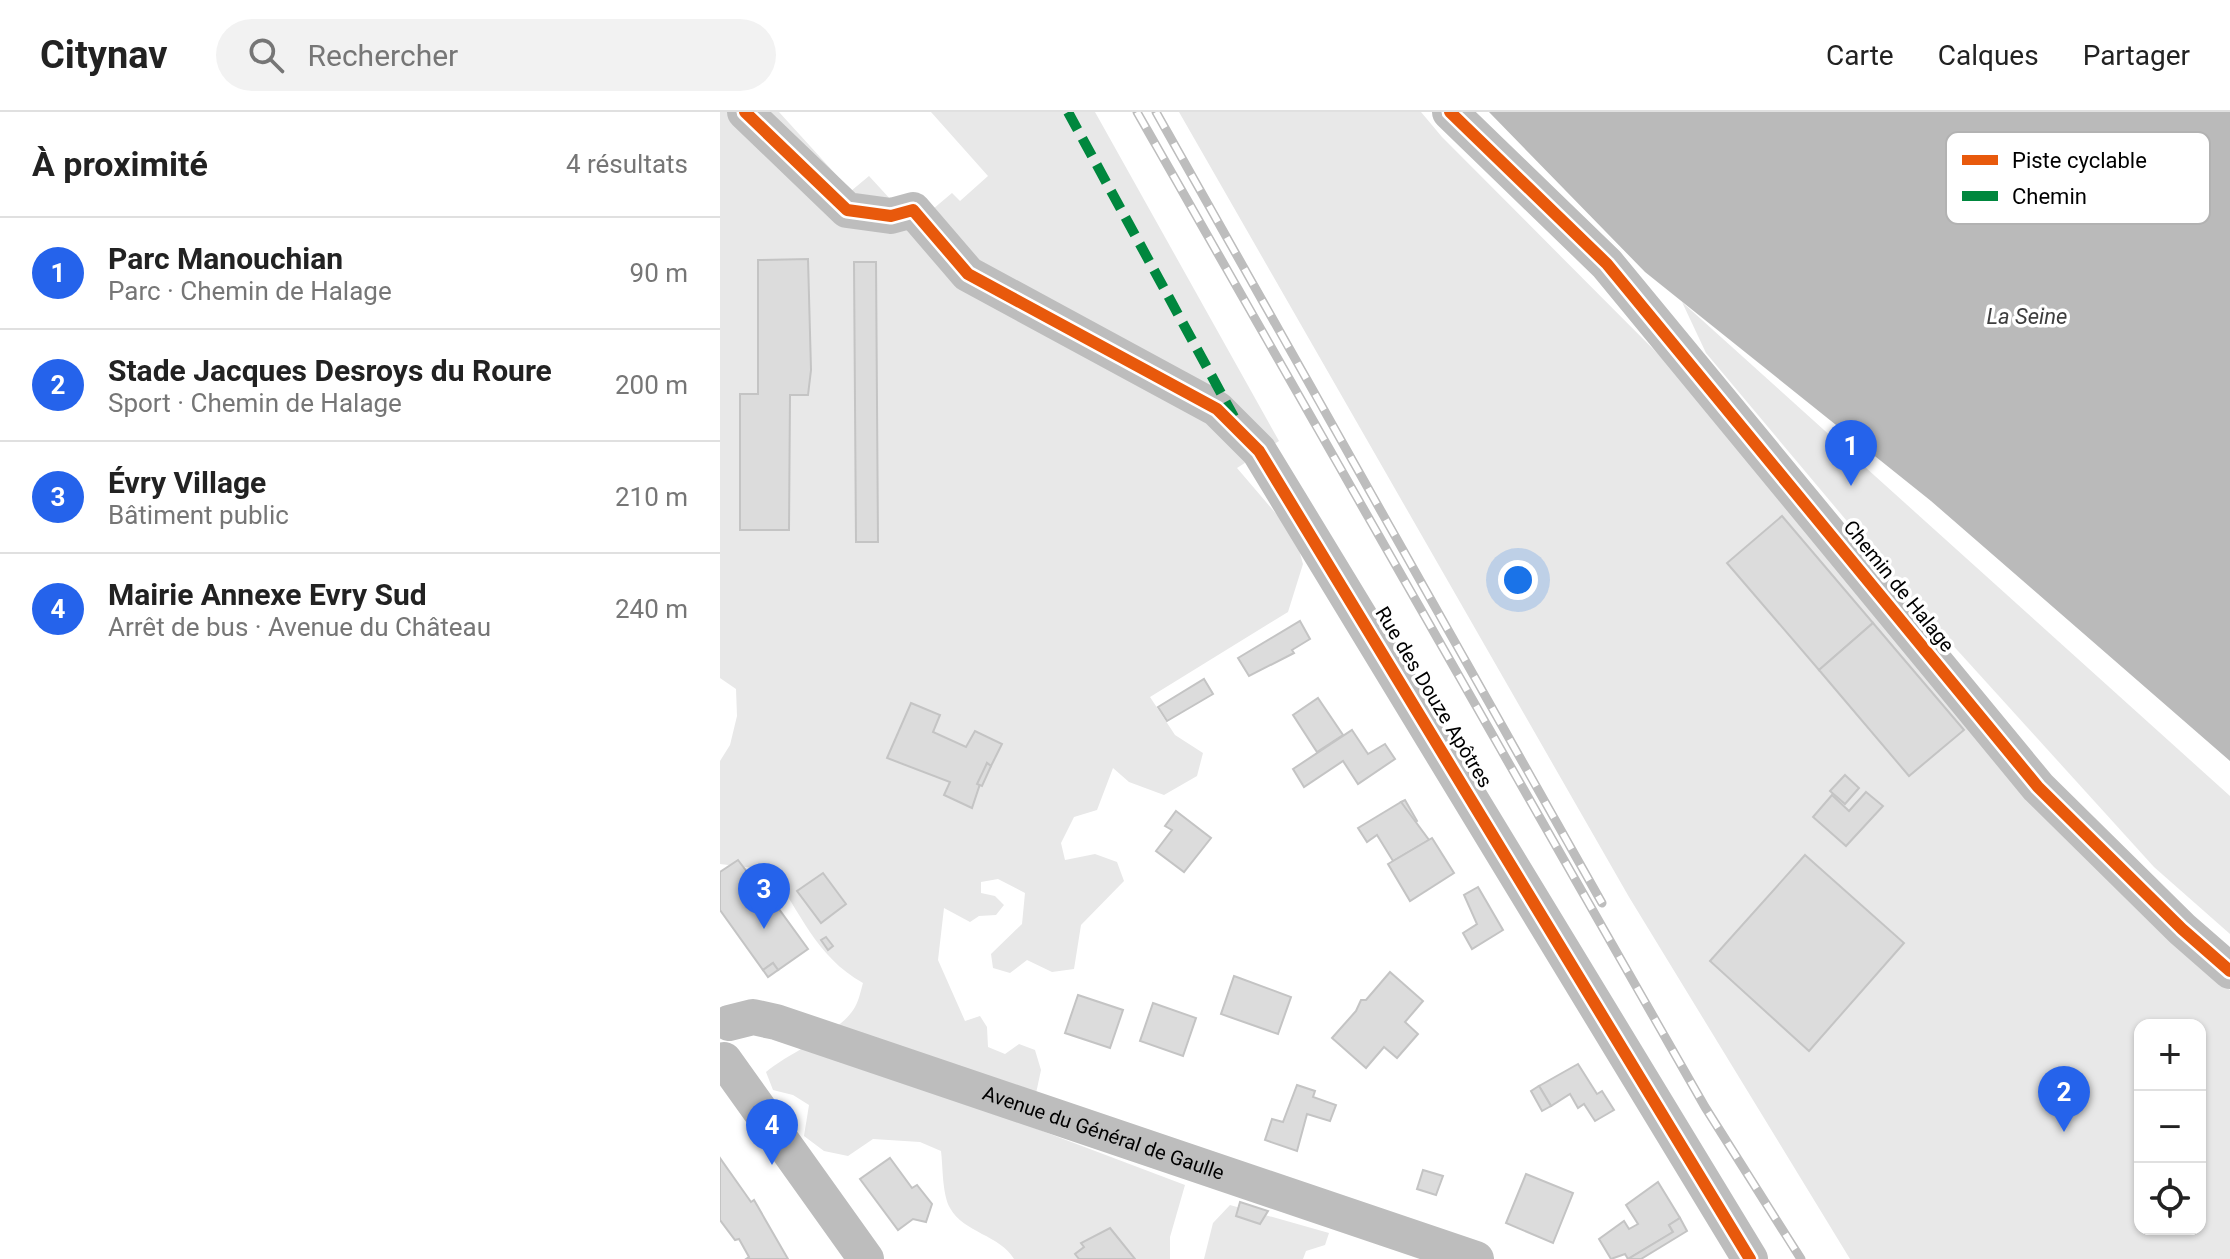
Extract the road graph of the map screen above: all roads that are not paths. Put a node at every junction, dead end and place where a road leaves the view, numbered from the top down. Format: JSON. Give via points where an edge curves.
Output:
{"nodes":[{"id":1,"x":745,"y":112,"type":"edge"},
{"id":2,"x":1450,"y":112,"type":"edge"},
{"id":3,"x":2230,"y":971,"type":"edge"},
{"id":4,"x":725,"y":1017,"type":"edge"},
{"id":5,"x":722,"y":1062,"type":"edge"},
{"id":6,"x":866,"y":1259,"type":"edge"},
{"id":7,"x":1476,"y":1259,"type":"edge"},
{"id":8,"x":1750,"y":1259,"type":"edge"}],
"edges":[{"from":1,"to":8,"type":"street","name":"Rue des Douze Apôtres","via":[[847,210],[891,216],[913,210],[968,274],[1217,409],[1259,451]]},
{"from":2,"to":3,"type":"street","name":"Chemin de Halage","via":[[1616,275],[2038,787]]},
{"from":4,"to":5,"type":"street","via":[[732,1042]]},
{"from":4,"to":7,"type":"street","name":"Avenue du Général de Gaulle","via":[[776,1022]]},
{"from":5,"to":6,"type":"street"}]}
